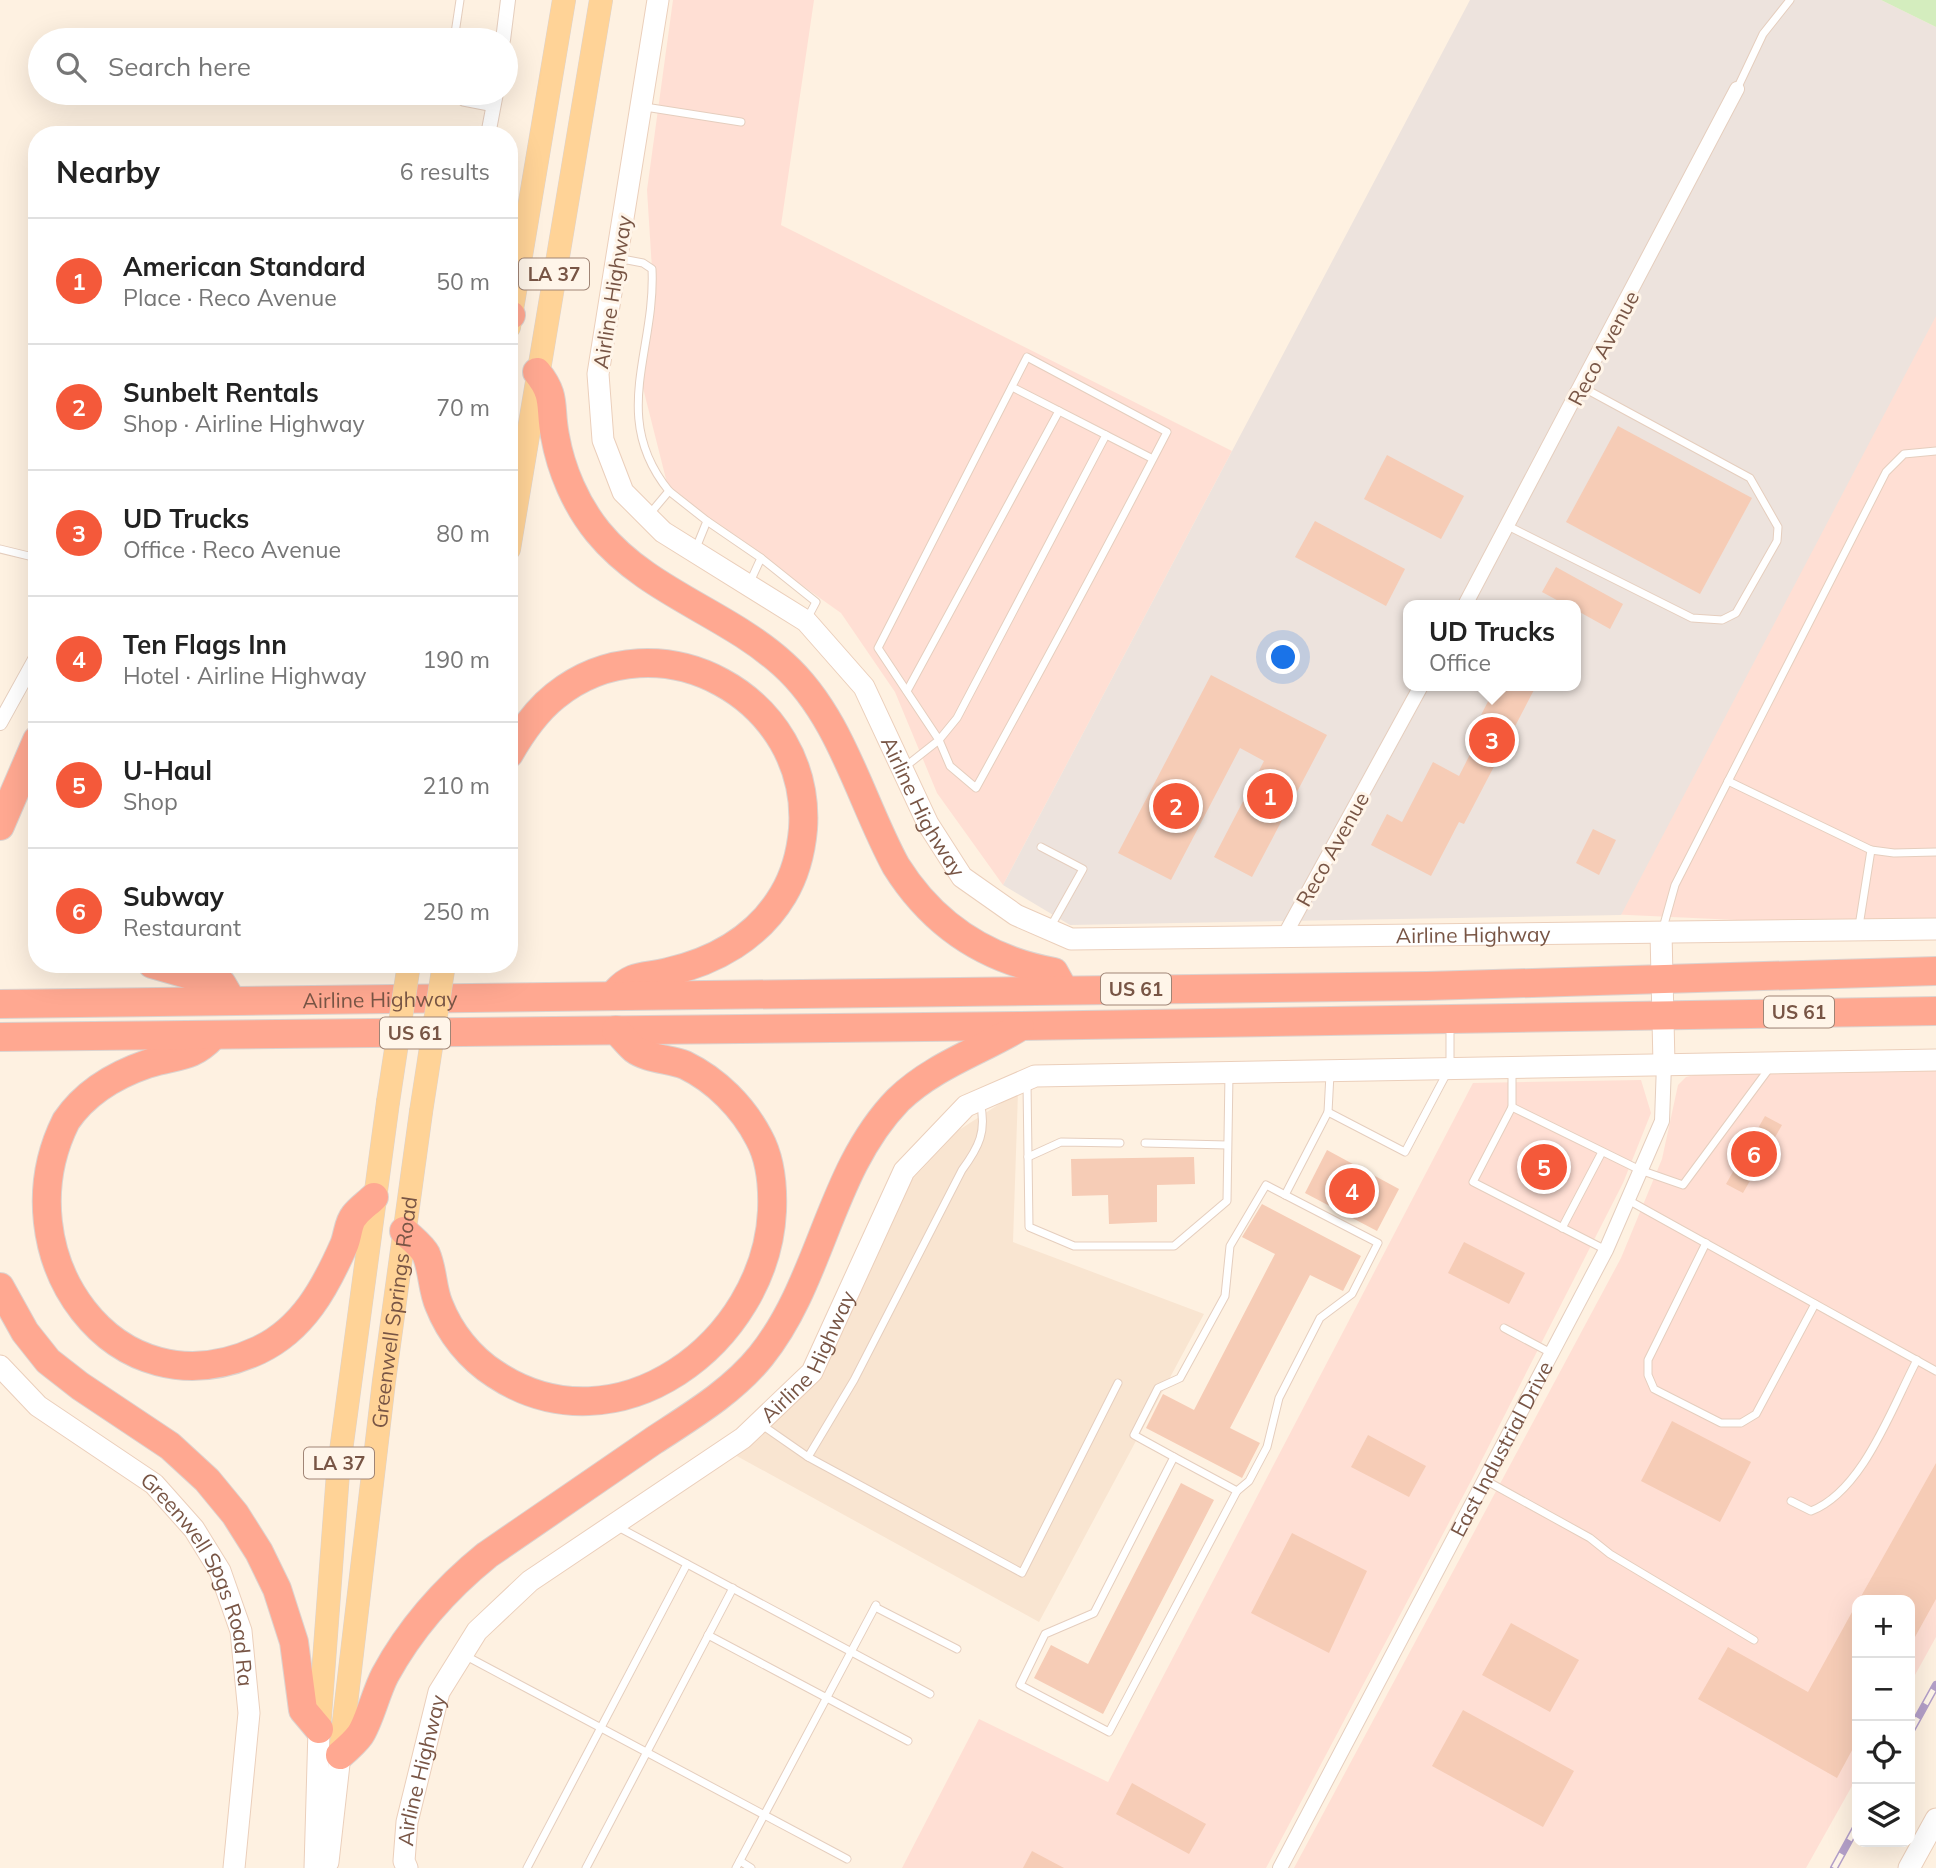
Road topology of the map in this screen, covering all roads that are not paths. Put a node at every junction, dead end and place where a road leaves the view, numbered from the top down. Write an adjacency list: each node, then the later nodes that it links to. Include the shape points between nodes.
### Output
1 (460, 0): 7 (lane)
2 (509, 0): 8 (street)
3 (564, 0): 17 (main road, LA 37)
4 (601, 0): 18 (main road, LA 37)
5 (658, 0): 12 (street, Airline Highway)
6 (1790, 0): 9 (lane, via 1763,34)
7 (456, 28)
8 (505, 28)
9 (1737, 89): 20 (street, Reco Avenue)
10 (478, 105): 13 (lane)
11 (494, 105): 13 (street)
12 (641, 106): 14 (lane); 16 (street, Airline Highway)
13 (494, 108): 15 (street)
14 (741, 122)
15 (490, 126)
16 (617, 258): 26 (lane, via 652,269 638,404 641,444); 27 (street, Airline Highway, via 598,374 603,440 623,492)
17 (518, 272)
18 (537, 372): 25 (main road, LA 37); 59 (highway, via 551,390 555,437 569,482 598,532 653,580 768,651 794,674 827,720 896,866 932,912 982,949 1054,972)
19 (1012, 387): 21 (lane); 24 (lane, via 1027,357 1167,432); 38 (lane, via 878,648)
20 (1582, 387): 29 (street, Reco Avenue); 29 (lane, via 1750,478 1778,527 1776,541 1736,613 1723,620 1692,618)
21 (1059, 411): 22 (lane); 38 (lane)
22 (1106, 435): 24 (lane); 41 (lane, via 957,718)
23 (1936, 451): 45 (lane, via 1903,454 1886,472)
24 (1153, 459): 41 (lane, via 976,788 950,766)
25 (518, 491)
26 (669, 491): 27 (lane); 28 (lane)
27 (647, 517): 31 (street, Airline Highway)
28 (707, 521): 31 (lane); 33 (lane)
29 (1508, 526): 35 (street, Reco Avenue)
30 (0, 549): 32 (lane)
31 (694, 552): 34 (street, Airline Highway)
32 (28, 556)
33 (761, 558): 34 (lane); 36 (lane, via 816,602)
34 (749, 586): 36 (street, Airline Highway)
35 (1468, 600)
36 (806, 621): 44 (street, Airline Highway, via 864,687)
37 (28, 672): 40 (street)
38 (906, 691): 41 (lane)
39 (1418, 691): 54 (street, Reco Avenue)
40 (0, 723)
41 (939, 740): 44 (lane)
42 (518, 741): 60 (highway, via 538,712 569,686 604,670 649,663 707,674 743,695 773,725 794,765 801,790 802,840 792,877 771,913 737,945 668,972 628,978)
43 (28, 761): 46 (highway)
44 (902, 769): 50 (street, Airline Highway, via 928,824 962,877 1016,915)
45 (1728, 781): 48 (lane); 53 (lane, via 1675,885)
46 (0, 826)
47 (1041, 847): 50 (lane, via 1083,869)
48 (1871, 850): 49 (lane); 52 (lane)
49 (1936, 852)
50 (1049, 929): 54 (street, Airline Highway, via 1071,939 1116,941)
51 (1936, 929): 52 (street, Airline Highway)
52 (1859, 930): 53 (street, Airline Highway)
53 (1661, 933): 54 (street, Airline Highway); 61 (street, East Industrial Drive)
54 (1283, 938)
55 (1936, 971): 61 (highway, Airline Highway / US 61)
56 (184, 973): 62 (highway, via 222,984)
57 (409, 973): 88 (main road, Greenwell Springs Road / LA 37, bridge)
58 (443, 973): 91 (main road, Greenwell Springs Road / LA 37, bridge)
59 (1063, 990): 60 (highway, Airline Highway / US 61); 61 (highway, Airline Highway / US 61)
60 (612, 996): 62 (highway, Airline Highway / US 61)
61 (1661, 997): 64 (highway, Airline Highway / US 61); 65 (highway, Airline Highway / US 61); 72 (street, East Industrial Drive)
62 (232, 1001): 63 (highway, Airline Highway / US 61)
63 (0, 1004)
64 (1936, 1011)
65 (1450, 1017): 66 (highway, Airline Highway / US 61); 74 (lane)
66 (1021, 1026): 67 (highway, Airline Highway / US 61); 122 (highway, via 933,1072 898,1100 860,1151 792,1306 759,1358 706,1405 458,1579 408,1638 384,1677 361,1734)
67 (616, 1030): 68 (highway, Airline Highway / US 61); 91 (highway, via 636,1051 685,1065 716,1085 747,1118 766,1157 772,1207 760,1272 738,1314 711,1347 688,1365 637,1391 571,1401 535,1394 496,1375 462,1344 438,1304 425,1252)
68 (213, 1036): 69 (highway, Airline Highway / US 61); 88 (highway, via 197,1053 148,1064 110,1081 79,1105 57,1137 41,1178 37,1222 48,1271 73,1311 117,1347 148,1359 199,1366 243,1357 279,1339 309,1310 329,1279 353,1217)
69 (0, 1037)
70 (1936, 1060): 71 (street, Airline Highway)
71 (1773, 1063): 72 (street, Airline Highway); 86 (lane, via 1683,1185)
72 (1664, 1064): 73 (street, Airline Highway); 86 (street, East Industrial Drive, via 1662,1121)
73 (1513, 1066): 74 (street, Airline Highway); 79 (lane)
74 (1450, 1067): 75 (street, Airline Highway); 80 (lane, via 1405,1152)
75 (1331, 1069): 76 (street, Airline Highway); 80 (lane)
76 (1229, 1073): 77 (street, Airline Highway, via 1035,1076); 83 (lane)
77 (1027, 1080): 78 (street, Airline Highway); 85 (lane)
78 (980, 1100): 102 (street, Airline Highway, via 966,1105 904,1171 812,1373); 103 (lane, via 985,1121 980,1145)
79 (1512, 1107): 84 (lane); 90 (lane, via 1473,1182)
80 (1328, 1112): 87 (lane)
81 (1120, 1143): 85 (lane, via 1061,1142)
82 (1144, 1143): 83 (lane)
83 (1227, 1145): 85 (lane, via 1227,1201 1174,1246 1074,1246 1029,1227)
84 (1602, 1152): 86 (lane); 90 (lane)
85 (1028, 1157)
86 (1640, 1170): 89 (street, East Industrial Drive)
87 (1284, 1195): 104 (lane, via 1266,1185 1255,1200 1230,1246 1225,1296 1180,1378 1158,1388 1134,1435); 106 (lane, via 1378,1243 1352,1294 1320,1318 1279,1398 1267,1447 1249,1482)
88 (374, 1198): 118 (main road, Greenwell Springs Road / LA 37, via 338,1473)
89 (1628, 1199): 92 (lane); 93 (street, East Industrial Drive)
90 (1562, 1228): 93 (lane)
91 (404, 1231): 122 (main road, Greenwell Springs Road / LA 37)
92 (1706, 1243): 95 (lane); 95 (lane, via 1648,1360 1654,1389 1721,1423 1741,1423 1756,1414)
93 (1606, 1250): 97 (street, East Industrial Drive)
94 (0, 1287): 118 (highway, via 25,1332 48,1361 170,1446 235,1514 277,1589 294,1642 303,1710)
95 (1815, 1304): 98 (lane)
96 (1504, 1328): 97 (lane)
97 (1551, 1353): 105 (street, East Industrial Drive)
98 (1917, 1360): 100 (lane); 107 (lane, via 1856,1476 1829,1504 1811,1511)
99 (0, 1366): 127 (street, Greenwell Spgs Road Ra, via 38,1406 154,1484 194,1529 220,1571 241,1631 249,1713)
100 (1936, 1371)
101 (1118, 1383): 103 (lane, via 1022,1573)
102 (758, 1423): 103 (lane); 108 (street, Airline Highway, via 743,1438)
103 (808, 1457)
104 (1174, 1457): 106 (lane); 106 (lane, via 1094,1613 1045,1634 1020,1685 1109,1732)
105 (1485, 1480): 112 (lane, via 1590,1538); 134 (street, East Industrial Drive)
106 (1237, 1491)
107 (1791, 1502)
108 (614, 1525): 109 (lane); 115 (street, Airline Highway, via 530,1581 477,1631)
109 (687, 1564): 110 (lane); 119 (lane)
110 (733, 1588): 111 (lane); 114 (lane)
111 (708, 1636): 117 (lane); 121 (lane)
112 (1754, 1640)
113 (957, 1649): 114 (lane, via 876,1606)
114 (852, 1650): 116 (lane); 117 (lane)
115 (463, 1654): 119 (lane); 130 (street, Airline Highway, via 439,1692 407,1822)
116 (930, 1694)
117 (826, 1699): 120 (lane); 123 (lane)
118 (318, 1729): 128 (street, Greenwell Springs Road / LA 37)
119 (600, 1730): 121 (lane); 131 (lane)
120 (908, 1741)
121 (646, 1754): 123 (lane); 132 (lane)
122 (341, 1755): 129 (street, Greenwell Springs Road / LA 37)
123 (765, 1815): 125 (lane); 126 (lane)
124 (1936, 1819): 135 (street)
125 (847, 1859)
126 (738, 1865): 133 (lane)
127 (234, 1868)
128 (316, 1868)
129 (327, 1868)
130 (407, 1868)
131 (527, 1868)
132 (586, 1868)
133 (751, 1868)
134 (1280, 1868)
135 (1909, 1868)

